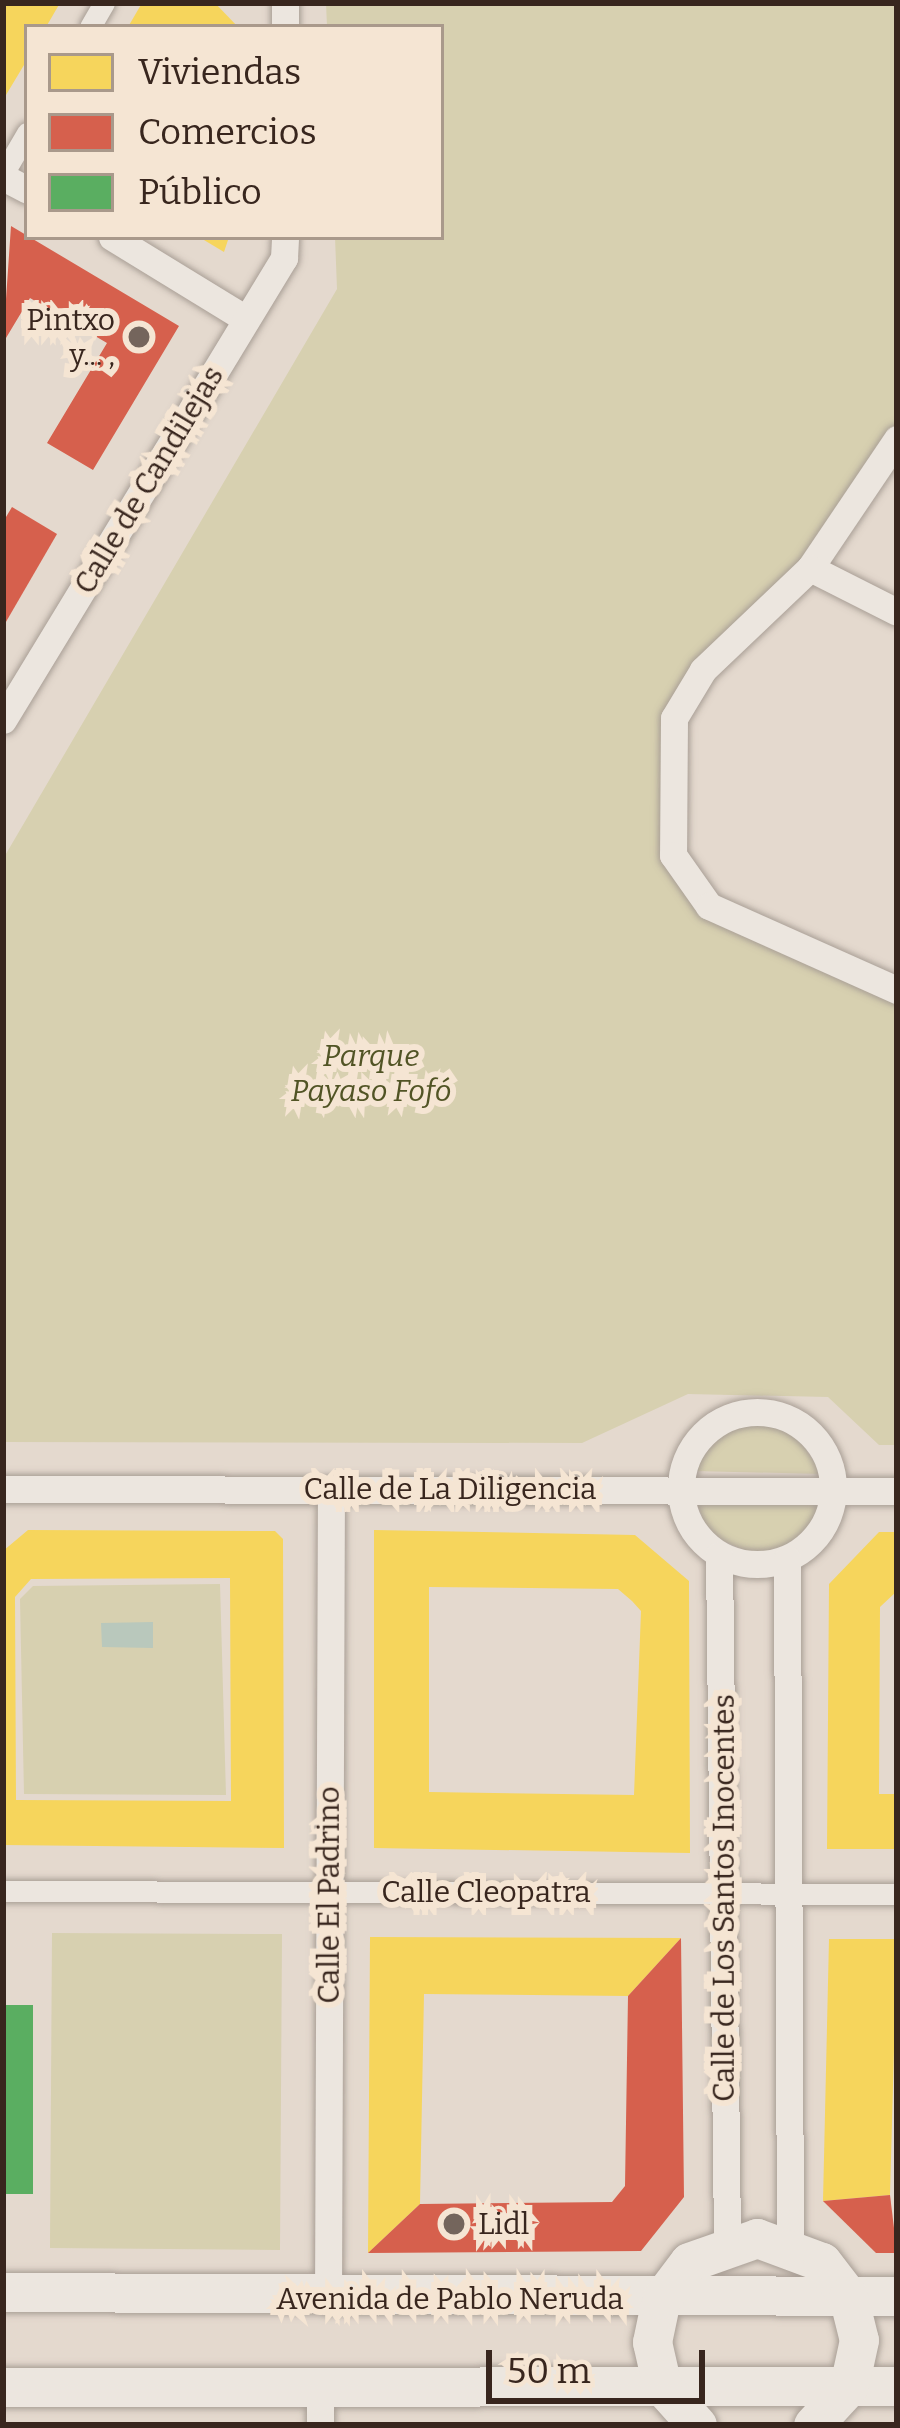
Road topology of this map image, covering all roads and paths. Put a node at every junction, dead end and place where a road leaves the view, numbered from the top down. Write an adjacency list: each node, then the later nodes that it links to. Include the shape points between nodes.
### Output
1 (24, 138): 2 (street)
2 (3, 175)
3 (117, 240): 5 (street)
4 (283, 240): 5 (street, Calle de Candilejas)
5 (247, 320): 9 (street, Calle de Candilejas)
6 (897, 439): 7 (street)
7 (810, 568): 8 (street); 10 (street, via 703,670 674,718 673,855 709,906)
8 (897, 613)
9 (3, 720)
10 (897, 991)
11 (680, 1488): 13 (street, Calle de La Diligencia); 14 (street, Calle de La Diligencia); 14 (street, via 695,1443 758,1412 804,1427); 16 (street, via 691,1527)
12 (3, 1489): 13 (street, Calle de La Diligencia)
13 (331, 1490): 19 (street, Calle El Padrino)
14 (834, 1491): 15 (street, Calle de La Diligencia); 17 (street, via 820,1532)
15 (897, 1491)
16 (719, 1555): 17 (street); 20 (street, Calle de Los Santos Inocentes)
17 (788, 1559): 21 (street)
18 (3, 1891): 19 (street, Calle Cleopatra)
19 (329, 1892): 20 (street, Calle Cleopatra); 29 (street, Calle El Padrino)
20 (722, 1893): 21 (street, Calle Cleopatra); 23 (street, Calle de Los Santos Inocentes)
21 (788, 1893): 22 (street, Calle Cleopatra); 24 (street)
22 (897, 1894)
23 (727, 2242): 24 (main road); 28 (main road, via 689,2262)
24 (790, 2244): 26 (main road)
25 (3, 2292): 29 (main road, Avenida de Pablo Neruda)
26 (848, 2296): 27 (main road, Avenida de Pablo Neruda); 28 (main road, Avenida de Pablo Neruda); 32 (main road, via 859,2340)
27 (897, 2296)
28 (661, 2299): 29 (main road, Avenida de Pablo Neruda); 31 (main road, via 652,2342)
29 (328, 2300)
30 (320, 2385): 31 (main road); 34 (main road); 35 (street)
31 (662, 2386): 32 (main road); 36 (main road)
32 (849, 2386): 33 (main road); 37 (main road)
33 (897, 2386)
34 (3, 2387)
35 (320, 2425)
36 (698, 2425)
37 (813, 2425)

